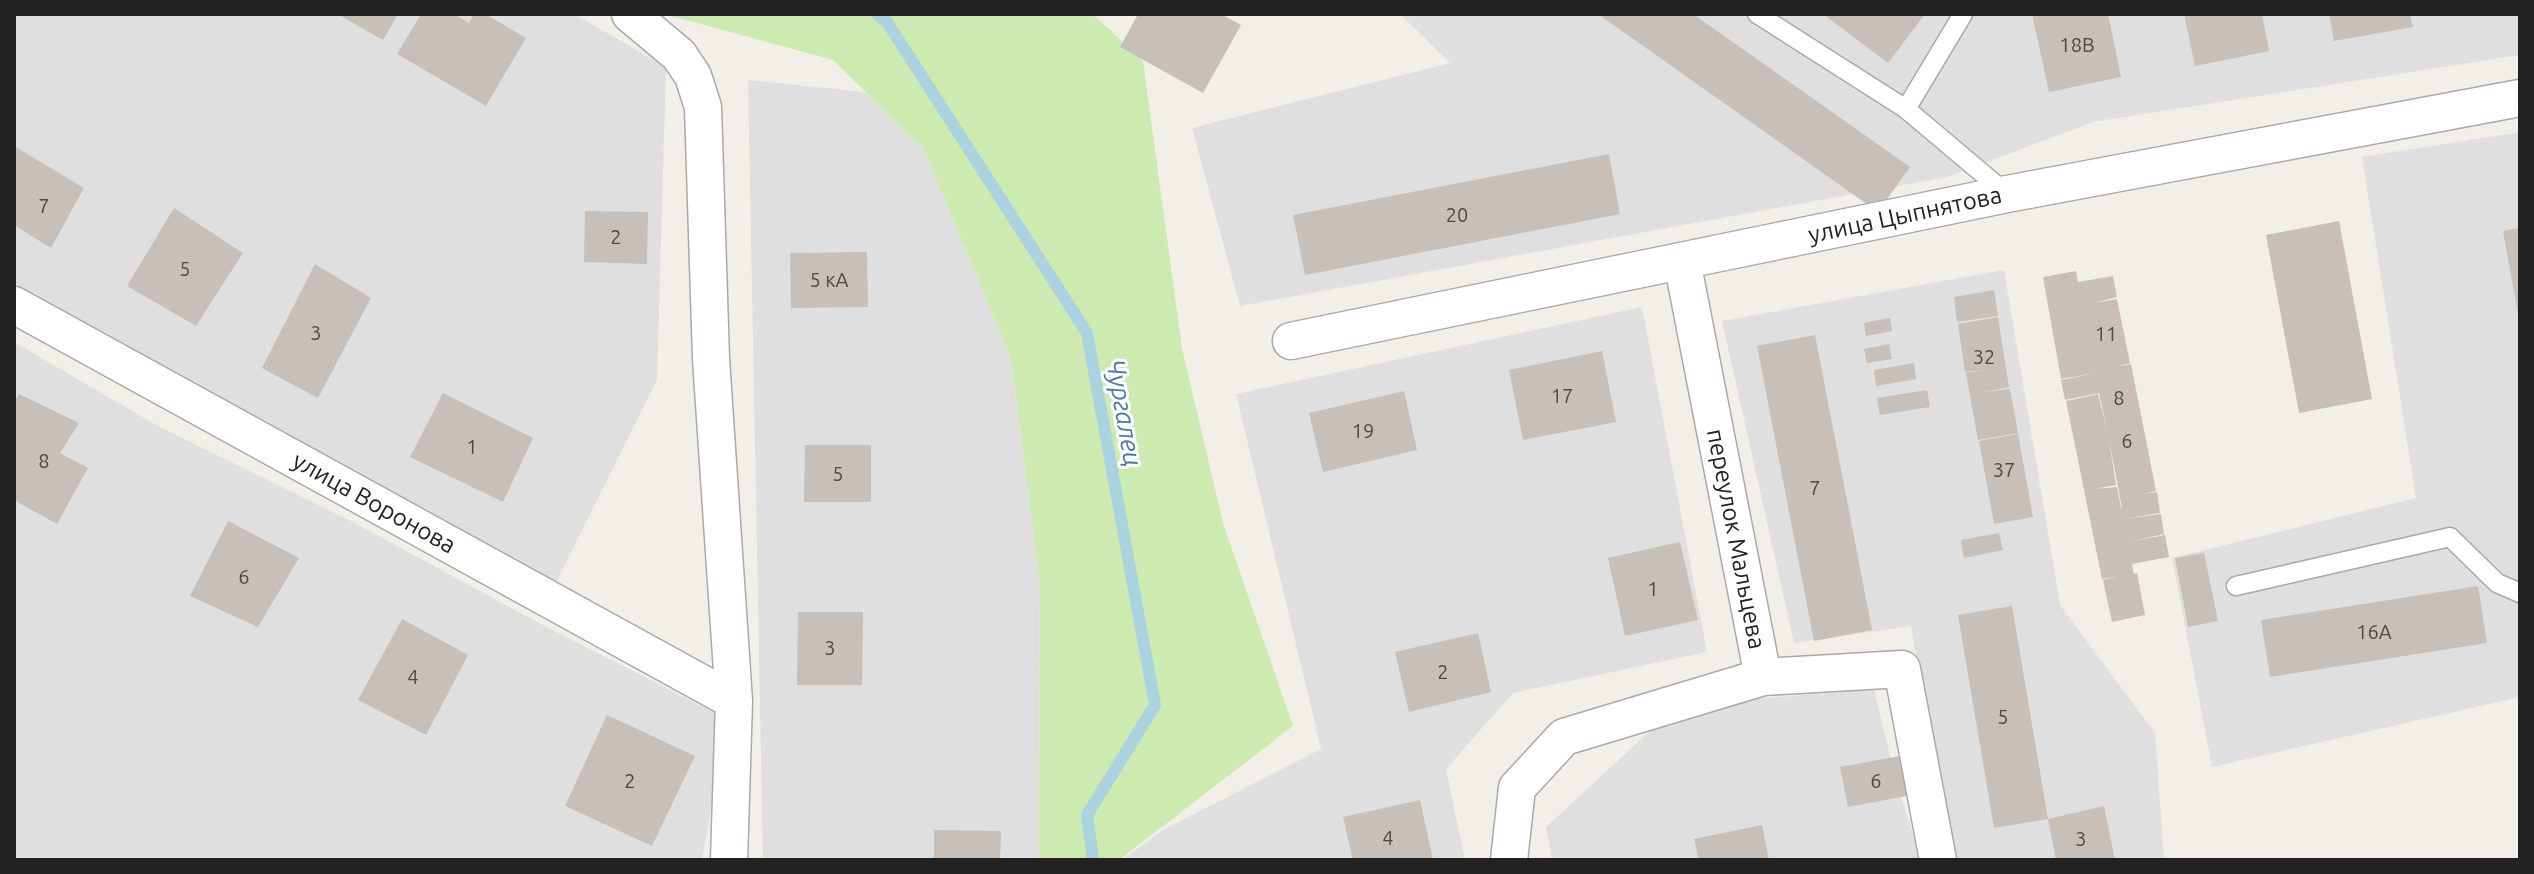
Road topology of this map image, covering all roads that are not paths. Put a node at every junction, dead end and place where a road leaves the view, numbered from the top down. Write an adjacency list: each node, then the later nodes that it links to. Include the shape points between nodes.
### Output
1 (630, 14): 13 (street, via 679,55 703,107 711,359)
2 (1757, 14): 5 (lane)
3 (1963, 14): 5 (lane)
4 (2520, 98): 6 (street, улица Цыпнятова)
5 (1906, 109): 6 (lane)
6 (2007, 194): 7 (street, улица Цыпнятова)
7 (1682, 261): 9 (street, улица Цыпнятова); 12 (street, переулок Мальцева)
8 (14, 305): 13 (street, улица Воронова)
9 (1291, 341)
10 (2236, 586): 11 (lane, via 2450,537 2497,583)
11 (2520, 593)
12 (1763, 677): 15 (street, via 1564,737 1517,788); 16 (street, переулок Мальцева, via 1902,669)
13 (734, 701): 14 (street)
14 (729, 860)
15 (1509, 860)
16 (1938, 860)

